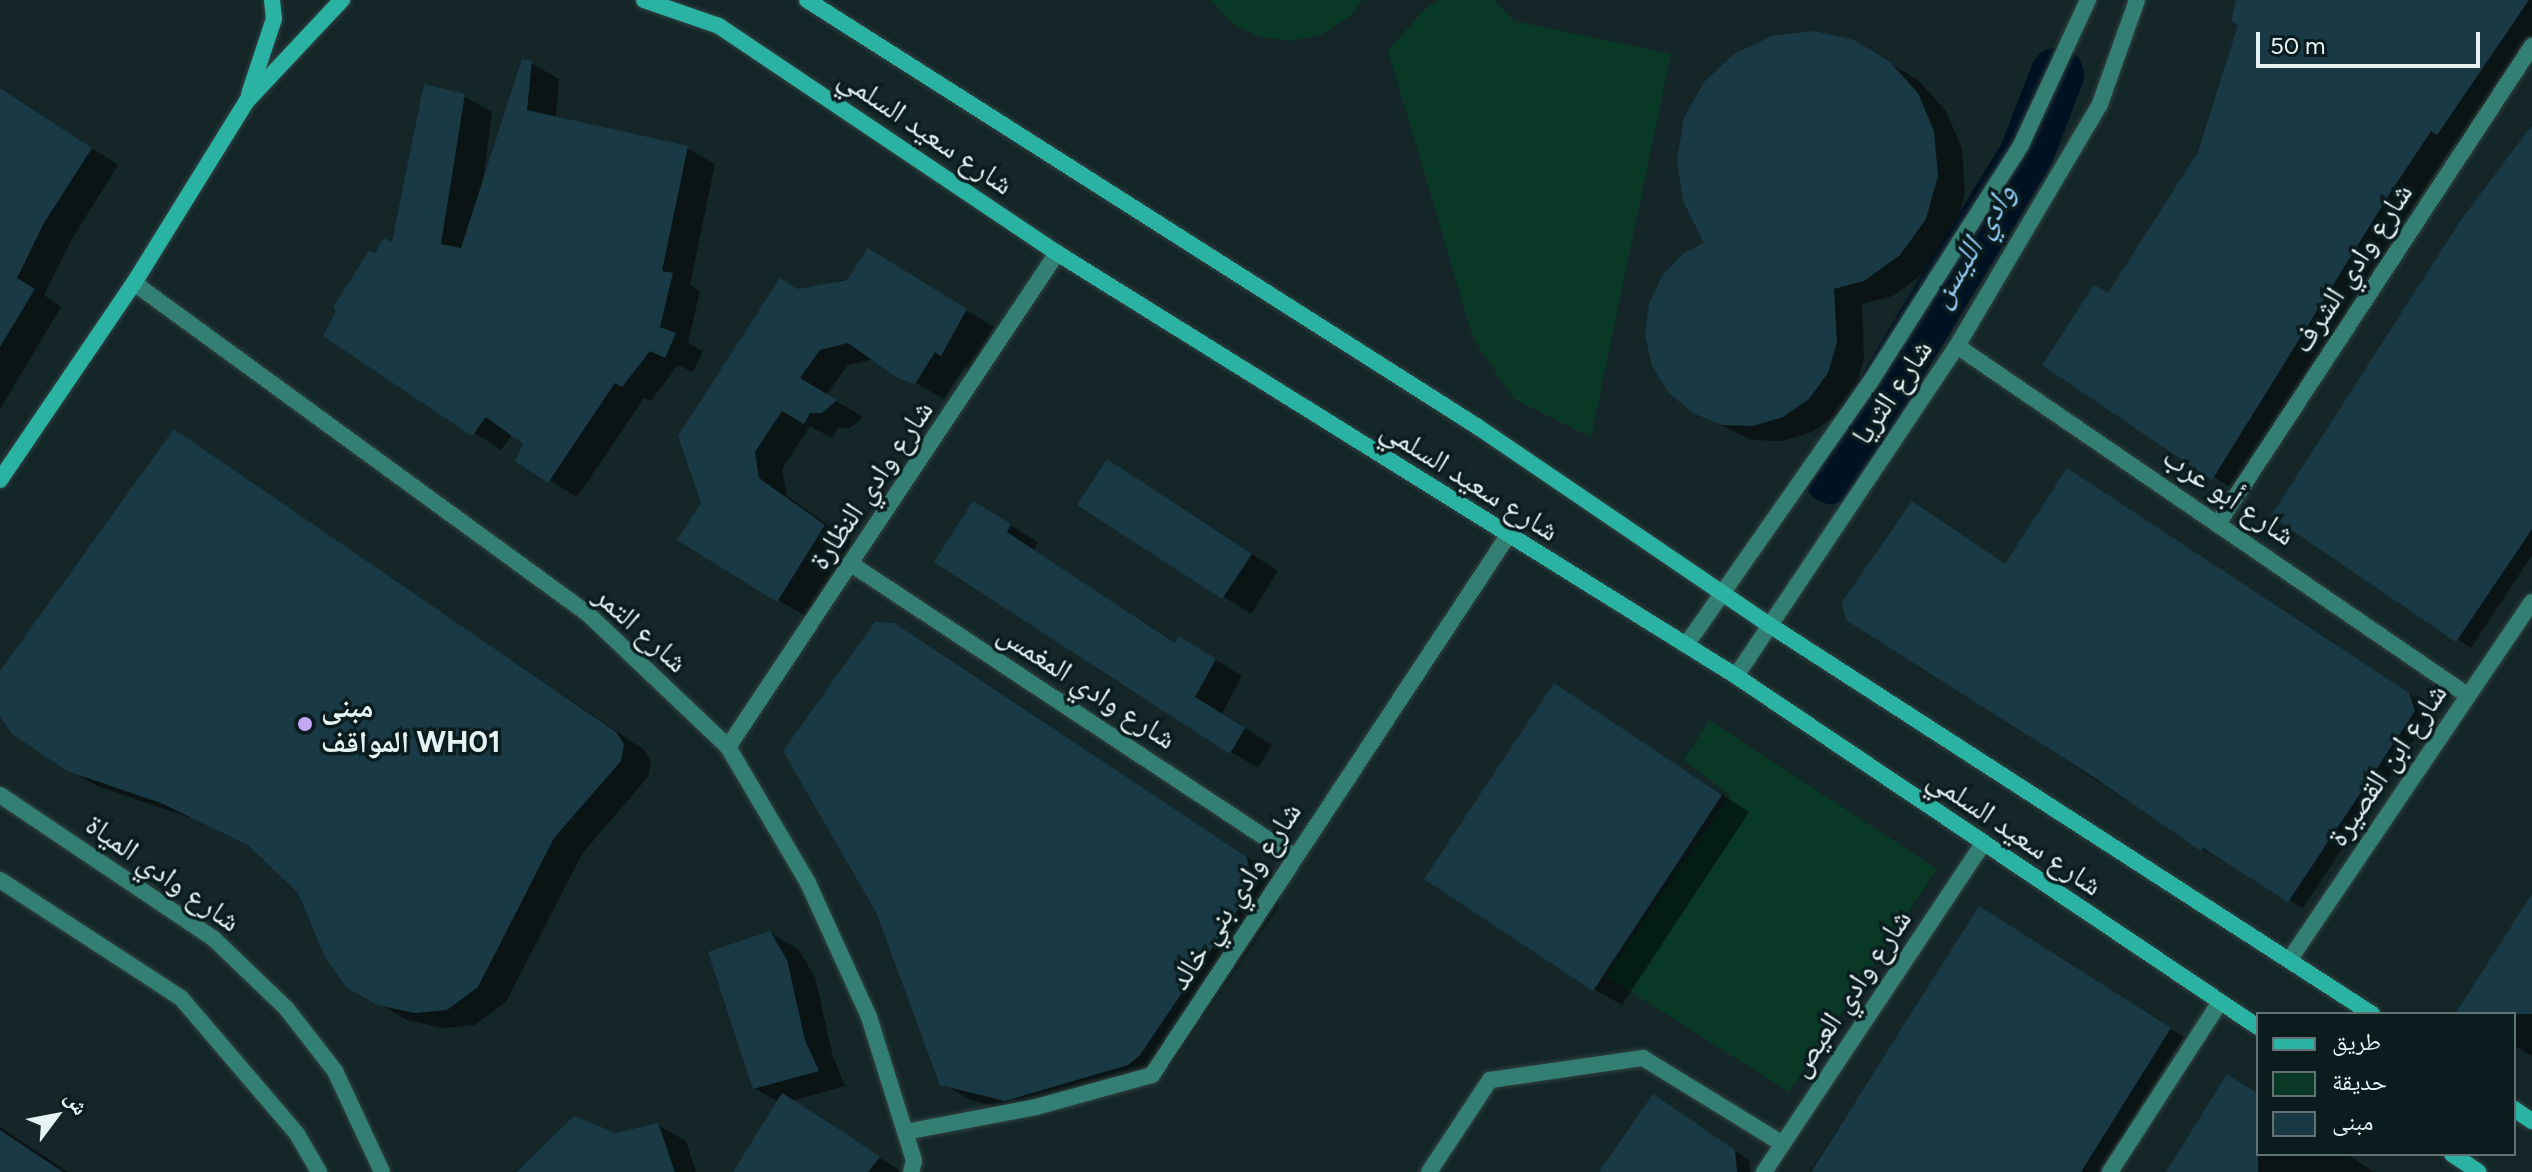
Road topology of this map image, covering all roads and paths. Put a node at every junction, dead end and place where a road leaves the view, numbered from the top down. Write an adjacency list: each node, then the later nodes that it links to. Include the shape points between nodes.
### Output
1 (272, 0): 8 (street, via 274,19)
2 (342, 0): 8 (street)
3 (644, 0): 9 (street, شارع سعيد السلمي, via 719,26)
4 (807, 0): 16 (street, شارع سعيد السلمي, via 1478,427)
5 (2088, 0): 16 (street, شارع الثريا, via 2021,145 1869,384)
6 (2137, 0): 11 (street, شارع الثريا, via 2100,104)
7 (2532, 46): 13 (street, شارع وادي الشرف)
8 (247, 101): 10 (street)
9 (1057, 253): 14 (street, شارع سعيد السلمي); 15 (street, شارع وادي النظارة)
10 (134, 283): 12 (street); 22 (street, شارع التمر, via 588,614)
11 (1957, 346): 13 (street, شارع أبو عرب); 18 (street, شارع الثريا)
12 (0, 480)
13 (2219, 522): 21 (street, شارع أبو عرب)
14 (1507, 537): 19 (street, شارع سعيد السلمي); 25 (street, شارع وادي بني خالد)
15 (851, 564): 22 (street, شارع وادي النظارة); 25 (street, شارع وادي المغمس)
16 (1723, 594): 18 (street, شارع سعيد السلمي); 19 (street, شارع الثريا)
17 (2532, 602): 21 (street, شارع ابن القصيرة)
18 (1768, 624): 20 (street, شارع الثريا); 27 (street, شارع سعيد السلمي)
19 (1686, 645): 20 (street, شارع سعيد السلمي)
20 (1736, 676): 24 (street, شارع سعيد السلمي)
21 (2467, 695): 27 (street, شارع ابن القصيرة)
22 (728, 747): 31 (street, شارع التمر, via 808,883 869,1017)
23 (0, 795): 35 (street, شارع وادي المياة, via 213,938 286,1008 335,1071)
24 (1982, 845): 28 (street, شارع سعيد السلمي); 32 (street, شارع وادي العيص)
25 (1293, 856): 31 (street, شارع وادي بني خالد, via 1152,1075 1036,1107)
26 (0, 880): 34 (street, via 181,998 297,1134)
27 (2290, 959): 29 (street, شارع سعيد السلمي)
28 (2220, 1002): 30 (street, شارع سعيد السلمي); 39 (street)
29 (2369, 1012)
30 (2256, 1026)
31 (905, 1132): 36 (street, شارع التمر, via 914,1161)
32 (1783, 1144): 37 (street, via 1643,1058 1490,1080); 38 (street, شارع وادي العيص)
33 (2455, 1156): 40 (street)
34 (319, 1172)
35 (382, 1172)
36 (911, 1172)
37 (1429, 1172)
38 (1764, 1172)
39 (2110, 1172)
40 (2479, 1172)

